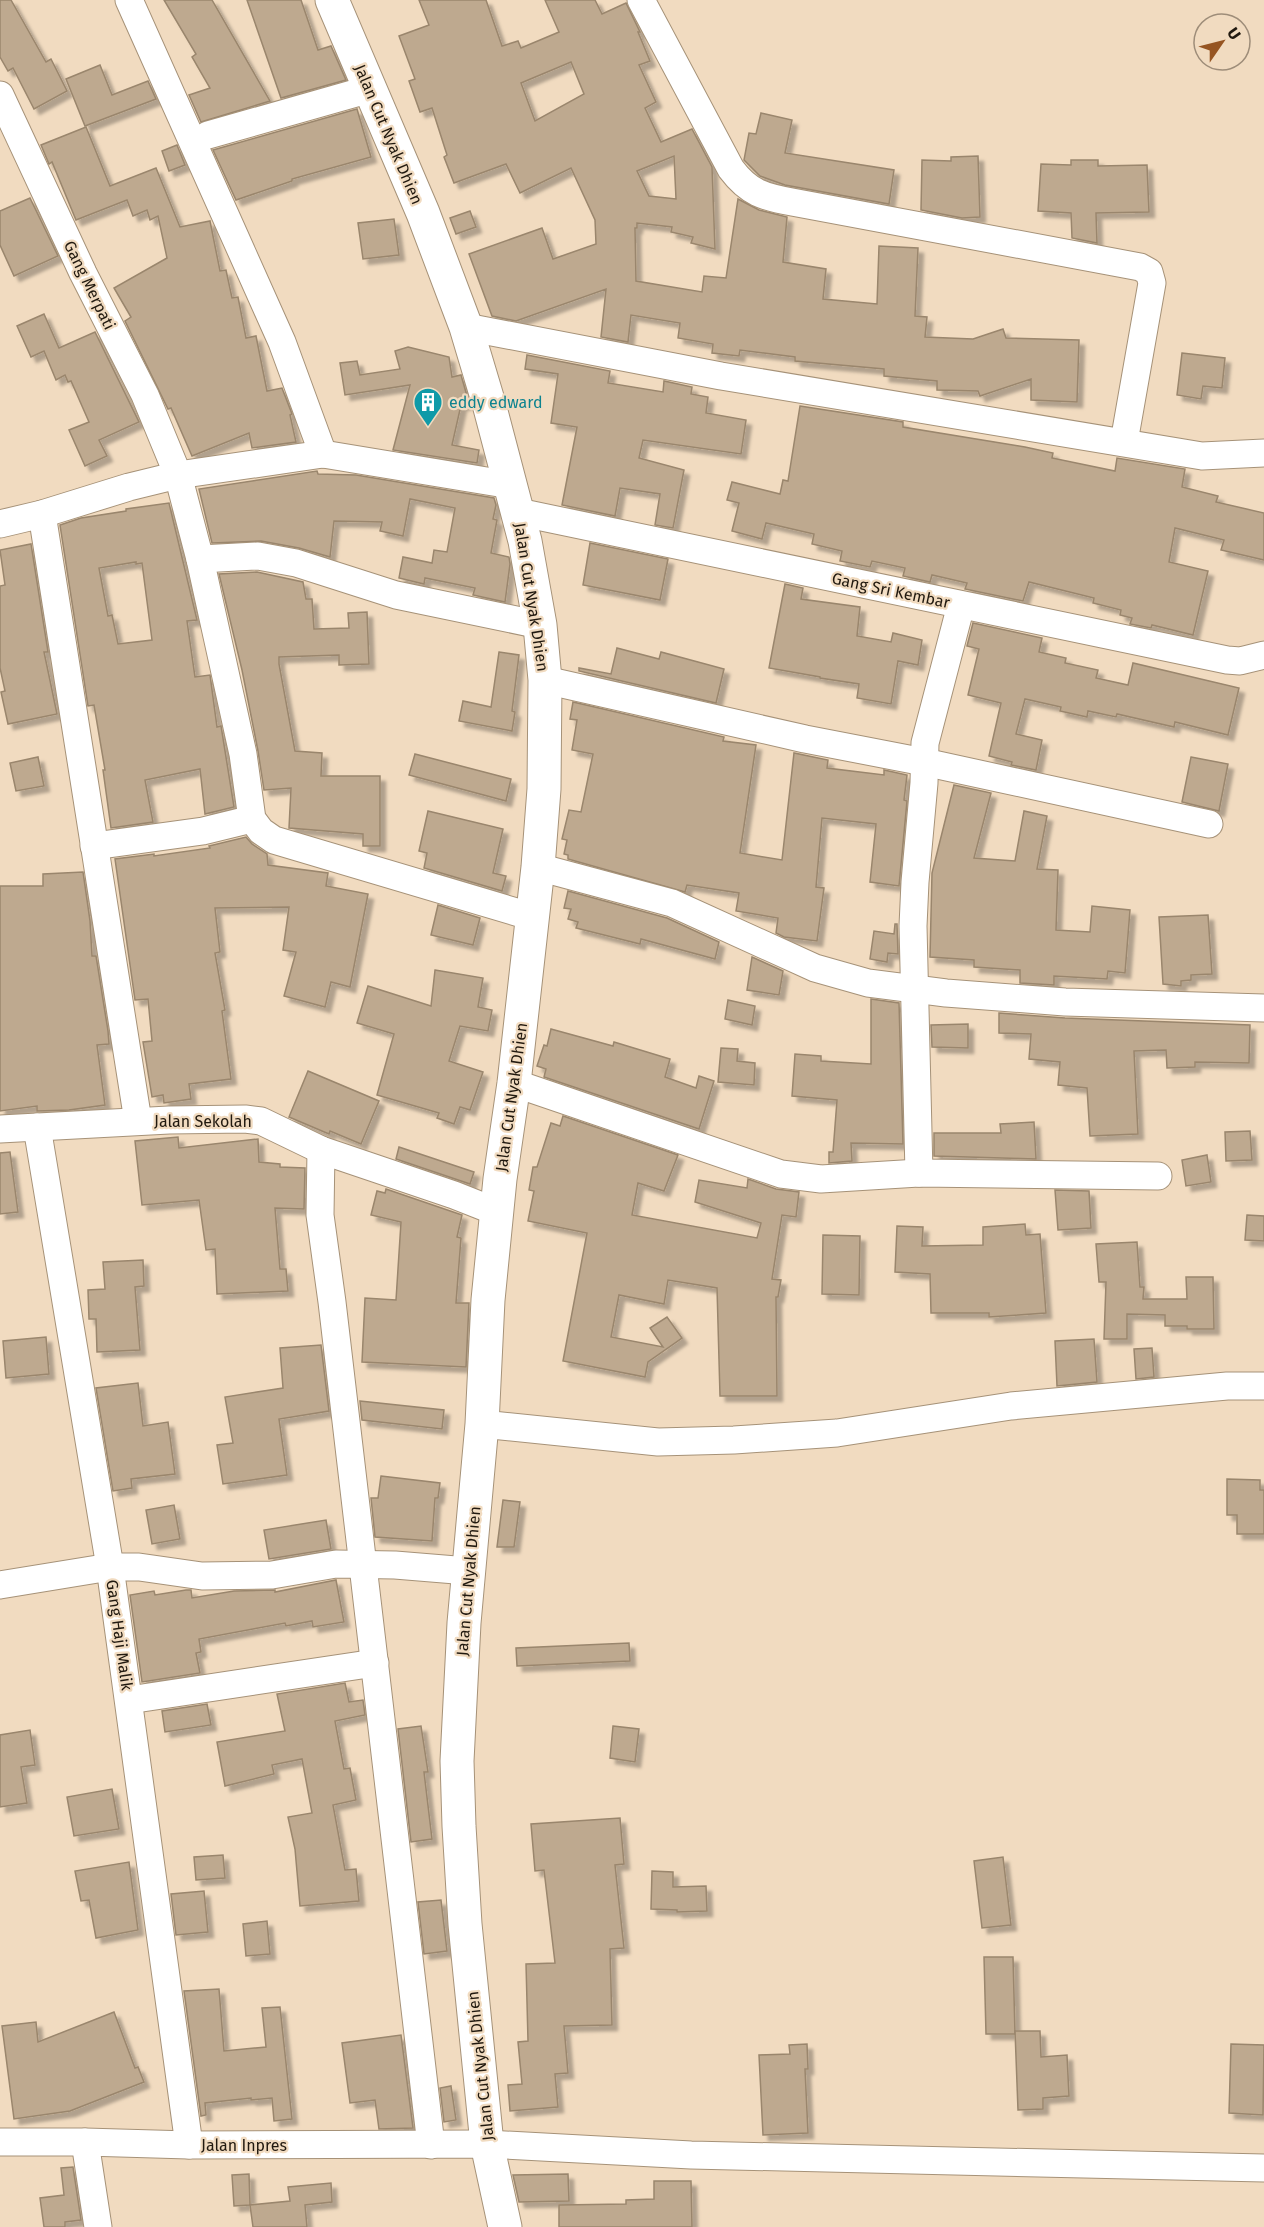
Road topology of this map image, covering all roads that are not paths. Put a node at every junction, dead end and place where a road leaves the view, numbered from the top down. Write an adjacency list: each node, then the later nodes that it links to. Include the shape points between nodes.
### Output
1 (129, 0): 10 (street, via 282,342)
2 (332, 0): 4 (main road, Jalan Cut Nyak Dhien)
3 (641, 0): 8 (street, via 731,169 751,190 766,197 1140,267 1149,272 1152,283)
4 (370, 89): 6 (street); 7 (main road, Jalan Cut Nyak Dhien)
5 (0, 95): 11 (street, Gang Merpati, via 145,395)
6 (208, 135)
7 (466, 327): 8 (street, via 733,378); 12 (main road, Jalan Cut Nyak Dhien)
8 (1124, 442): 9 (street, via 1202,456)
9 (1264, 453)
10 (323, 454): 11 (street, Gang Sri Kembar); 12 (street, Gang Sri Kembar)
11 (178, 475): 13 (street, Gang Sri Kembar); 15 (street, Gang Merpati)
12 (514, 498): 16 (street, Gang Sri Kembar); 17 (main road, Jalan Cut Nyak Dhien)
13 (42, 514): 14 (street, Gang Sri Kembar); 23 (street)
14 (0, 524)
15 (200, 559): 17 (street, via 258,556 296,563 396,595); 21 (street, Gang Merpati, via 243,754)
16 (961, 605): 18 (street, Gang Sri Kembar, via 1227,660); 20 (street, via 925,738)
17 (540, 625): 19 (main road, Jalan Cut Nyak Dhien)
18 (1264, 655)
19 (545, 680): 20 (street); 24 (main road, Jalan Cut Nyak Dhien, via 544,789)
20 (924, 762): 22 (street); 26 (street, via 913,926)
21 (252, 819): 23 (street, via 203,831); 25 (street, via 274,840)
22 (1209, 824)
23 (94, 846): 29 (street)
24 (538, 867): 25 (main road, Jalan Cut Nyak Dhien); 26 (street, via 672,903 815,968 868,983)
25 (533, 917): 28 (main road, Jalan Cut Nyak Dhien)
26 (915, 989): 27 (street, via 1065,1002); 33 (street)
27 (1264, 1008)
28 (514, 1083): 33 (street, via 782,1174 821,1179); 35 (main road, Jalan Cut Nyak Dhien)
29 (138, 1121): 30 (street, Jalan Sekolah); 32 (street, Jalan Sekolah, via 261,1121)
30 (37, 1127): 31 (street, Jalan Sekolah); 39 (street, Gang Haji Malik)
31 (0, 1129)
32 (321, 1150): 35 (street, Jalan Sekolah); 38 (street, via 320,1215)
33 (919, 1173): 34 (street)
34 (1158, 1176)
35 (497, 1212): 37 (main road, Jalan Cut Nyak Dhien)
36 (1264, 1386): 37 (street, via 1011,1406 837,1433 725,1441 638,1440)
37 (482, 1424): 40 (main road, Jalan Cut Nyak Dhien)
38 (363, 1563): 39 (street, via 272,1575 202,1576); 40 (street); 42 (street)
39 (110, 1567): 41 (street); 43 (street, Gang Haji Malik)
40 (468, 1571): 46 (main road, Jalan Cut Nyak Dhien, via 457,1761 459,1826)
41 (0, 1586)
42 (375, 1664): 43 (street); 48 (street)
43 (129, 1700): 47 (street, Gang Haji Malik)
44 (0, 2142): 45 (street, Jalan Inpres)
45 (85, 2142): 47 (street, Jalan Inpres); 50 (street)
46 (487, 2144): 48 (street, Jalan Inpres); 49 (street, Jalan Inpres, via 691,2155); 51 (main road, Jalan Cut Nyak Dhien)
47 (189, 2145): 48 (street, Jalan Inpres)
48 (431, 2145)
49 (1264, 2168)
50 (98, 2227)
51 (505, 2227)

